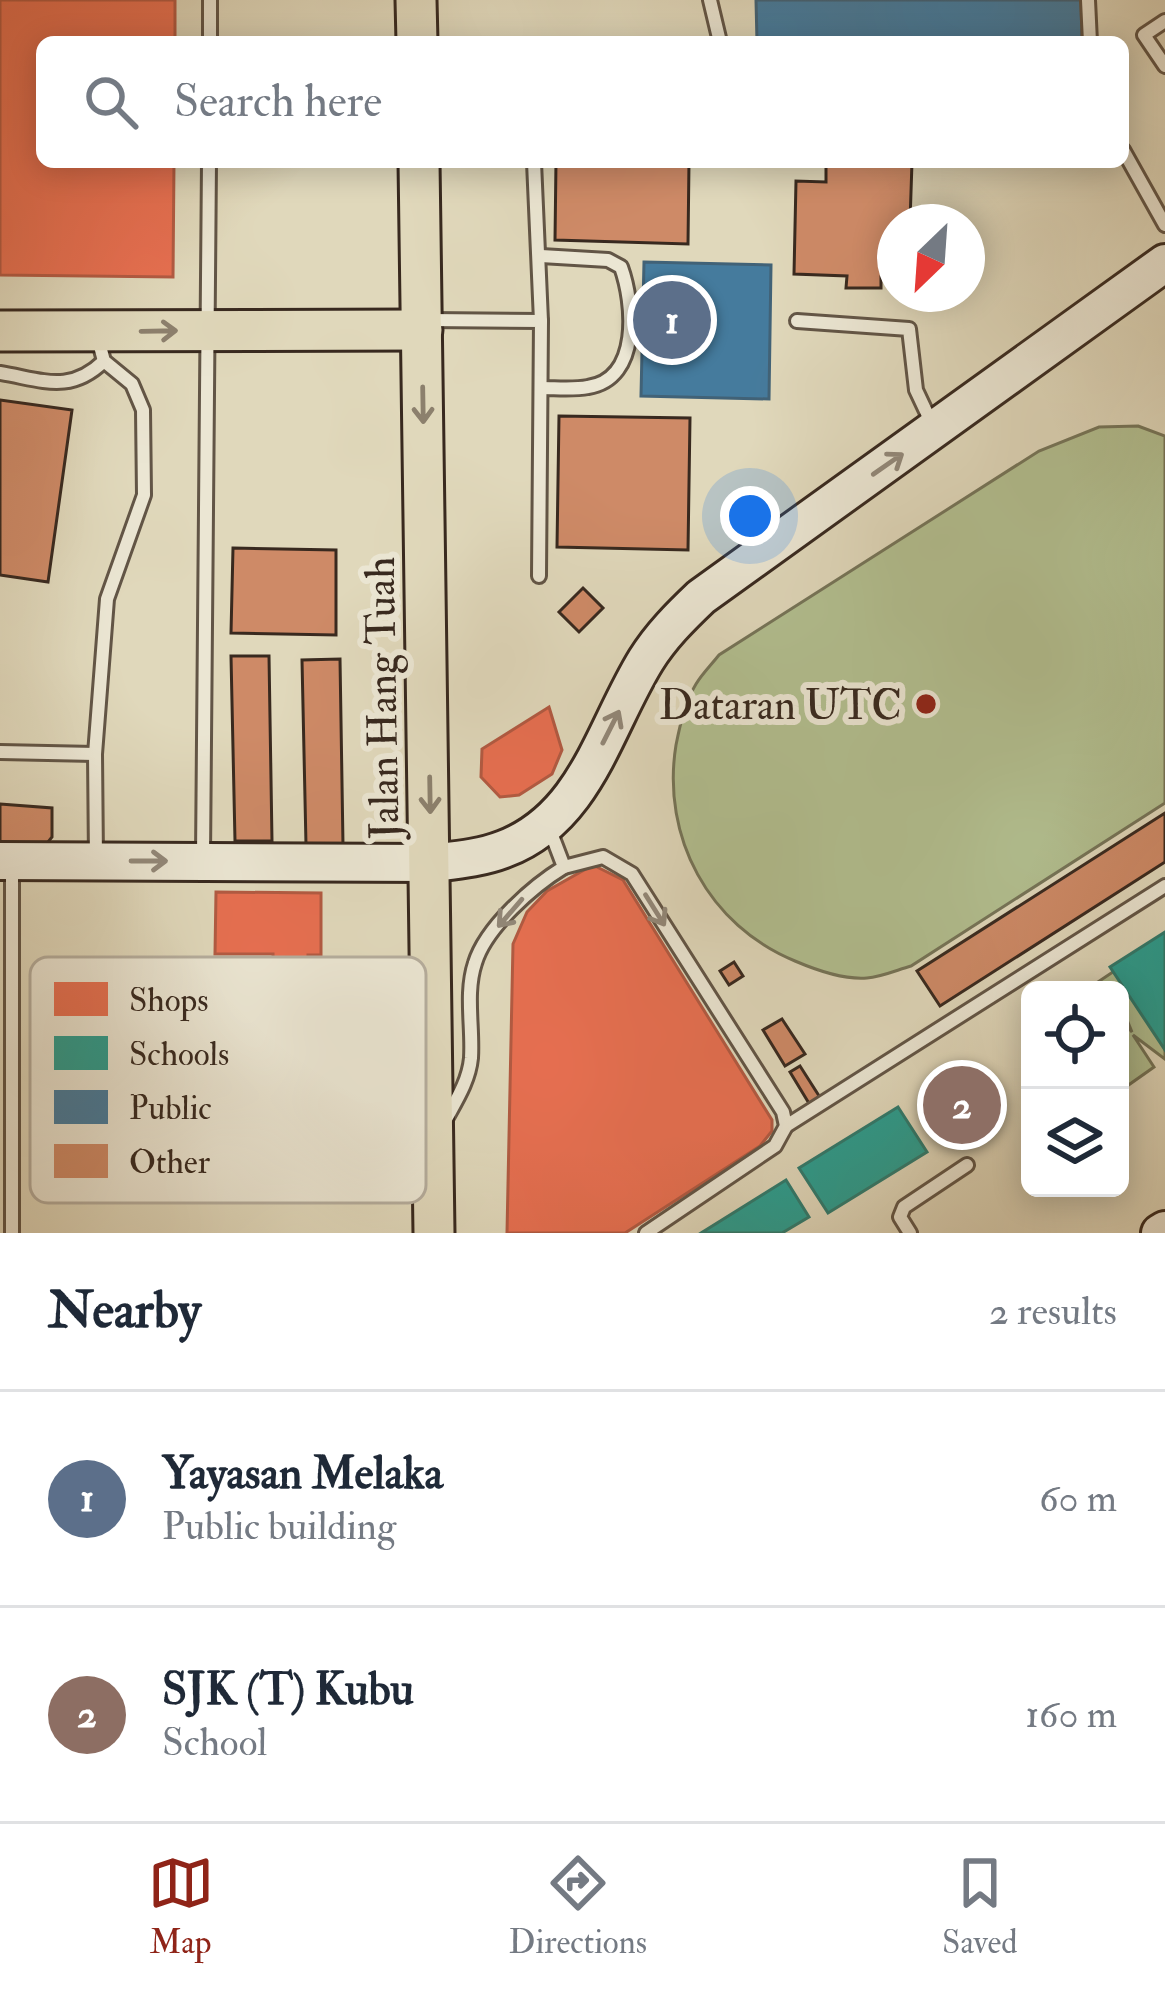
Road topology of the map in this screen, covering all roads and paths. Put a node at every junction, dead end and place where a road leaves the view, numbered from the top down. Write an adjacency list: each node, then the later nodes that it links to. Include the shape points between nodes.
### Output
1 (210, 0): 6 (lane)
2 (416, 0): 7 (main road)
3 (710, 0): 8 (lane)
4 (1088, 0): 9 (lane)
5 (1165, 21): 10 (lane, via 1144,35)
6 (210, 36)
7 (417, 36)
8 (719, 36)
9 (1090, 36)
10 (1165, 66)
11 (1129, 159): 15 (lane)
12 (209, 168): 22 (lane)
13 (419, 168): 21 (main road, Jalan Hang Tuah)
14 (534, 168): 17 (lane)
15 (1159, 202): 16 (lane)
16 (1165, 225)
17 (541, 256): 19 (lane); 26 (lane, via 621,267 631,320 628,349 614,373 592,388)
18 (1165, 263): 27 (street)
19 (541, 321): 21 (lane); 26 (lane)
20 (797, 321): 27 (lane, via 909,329 916,390)
21 (422, 325): 22 (main road); 35 (main road, Jalan Hang Tuah, one-way to 35)
22 (208, 330): 24 (main road, one-way to 22); 34 (lane)
23 (0, 331): 24 (main road)
24 (100, 346): 25 (lane, via 88,377 70,384); 30 (lane, via 143,410 144,494 107,599)
25 (0, 373)
26 (541, 388): 28 (lane)
27 (935, 431): 31 (street, one-way to 27, via 579,790 669,626)
28 (539, 576)
29 (0, 752): 30 (lane)
30 (95, 754): 33 (lane)
31 (547, 824): 35 (street, via 509,848); 36 (lane)
32 (6, 861): 33 (street); 41 (lane)
33 (96, 861): 34 (street, one-way to 34)
34 (203, 861): 35 (street)
35 (431, 863): 39 (main road, Jalan Hang Tuah)
36 (563, 867): 38 (lane, one-way to 38, via 603,857 632,874); 39 (lane, one-way to 39, via 533,886 475,961 471,1062)
37 (1165, 886): 38 (lane)
38 (786, 1126): 43 (lane, via 776,1146)
39 (434, 1142): 42 (main road, Jalan Hang Tuah)
40 (968, 1165): 44 (lane, via 904,1207 900,1217)
41 (12, 1233)
42 (434, 1233)
43 (646, 1233)
44 (910, 1233)

